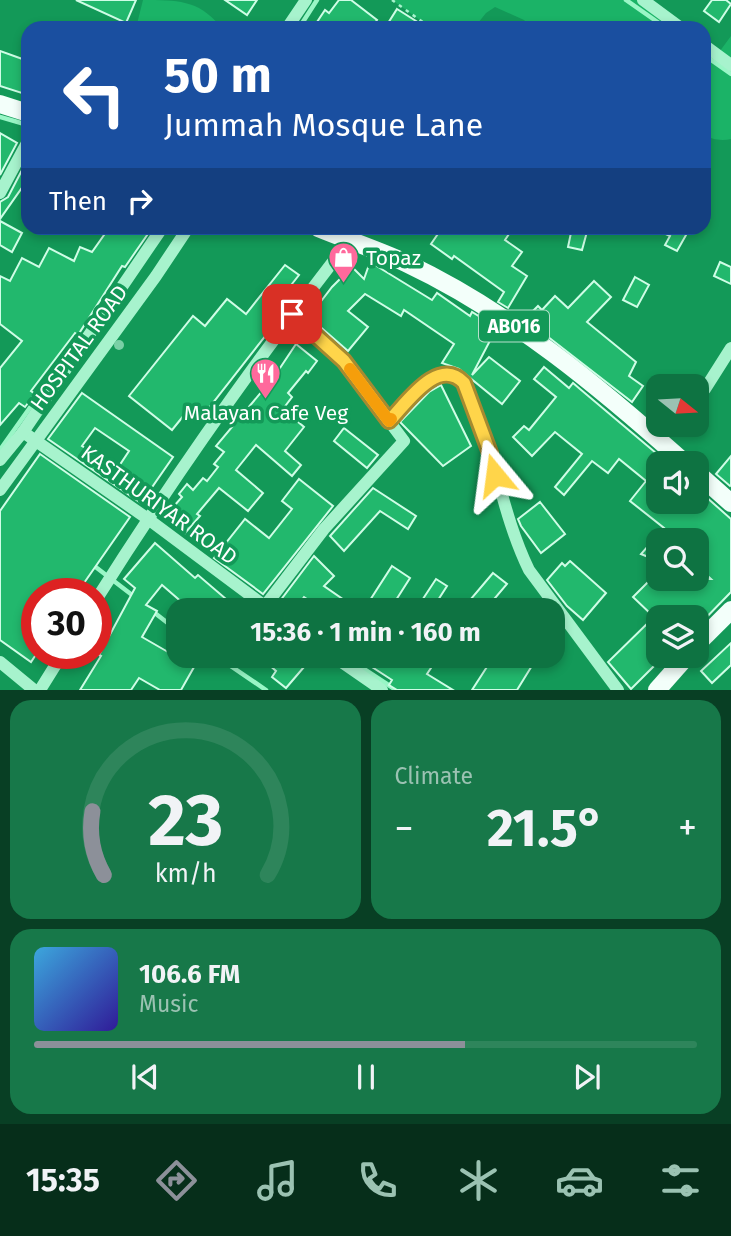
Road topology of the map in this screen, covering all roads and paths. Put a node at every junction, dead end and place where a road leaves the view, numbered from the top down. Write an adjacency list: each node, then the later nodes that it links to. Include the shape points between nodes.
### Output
1 (306, 0): 4 (street)
2 (392, 0): 5 (path)
3 (643, 0): 6 (street)
4 (292, 21)
5 (420, 21)
6 (672, 21)
7 (711, 50): 8 (street)
8 (731, 65)
9 (0, 104): 10 (main road)
10 (21, 111)
11 (21, 154): 12 (street)
12 (0, 193)
13 (157, 235): 21 (street, HOSPITAL ROAD)
14 (183, 235): 22 (street, HOSPITAL ROAD)
15 (335, 235): 16 (main road, AB016)
16 (349, 241): 17 (street); 23 (main road, AB016, via 406,263 506,320)
17 (292, 314): 20 (street, via 344,361); 28 (street)
18 (731, 348): 19 (street)
19 (709, 383)
20 (389, 421): 31 (street, via 404,441 324,529); 41 (street, via 431,378 446,373 457,375 464,383 528,570)
21 (23, 432): 22 (street, KASTHURIYAR ROAD); 24 (street, HOSPITAL ROAD)
22 (35, 441): 26 (street, HOSPITAL ROAD); 28 (street, KASTHURIYAR ROAD)
23 (672, 451)
24 (0, 460)
25 (709, 484): 27 (main road)
26 (0, 490)
27 (731, 503)
28 (148, 519): 29 (street); 30 (street, KASTHURIYAR ROAD)
29 (110, 578)
30 (255, 598)
31 (275, 598)
32 (731, 610): 33 (main road)
33 (709, 632)
34 (0, 662): 38 (street)
35 (351, 668): 40 (street)
36 (676, 668): 42 (main road)
37 (53, 669): 39 (street)
38 (34, 690)
39 (40, 690)
40 (383, 690)
41 (618, 690)
42 (656, 690)

